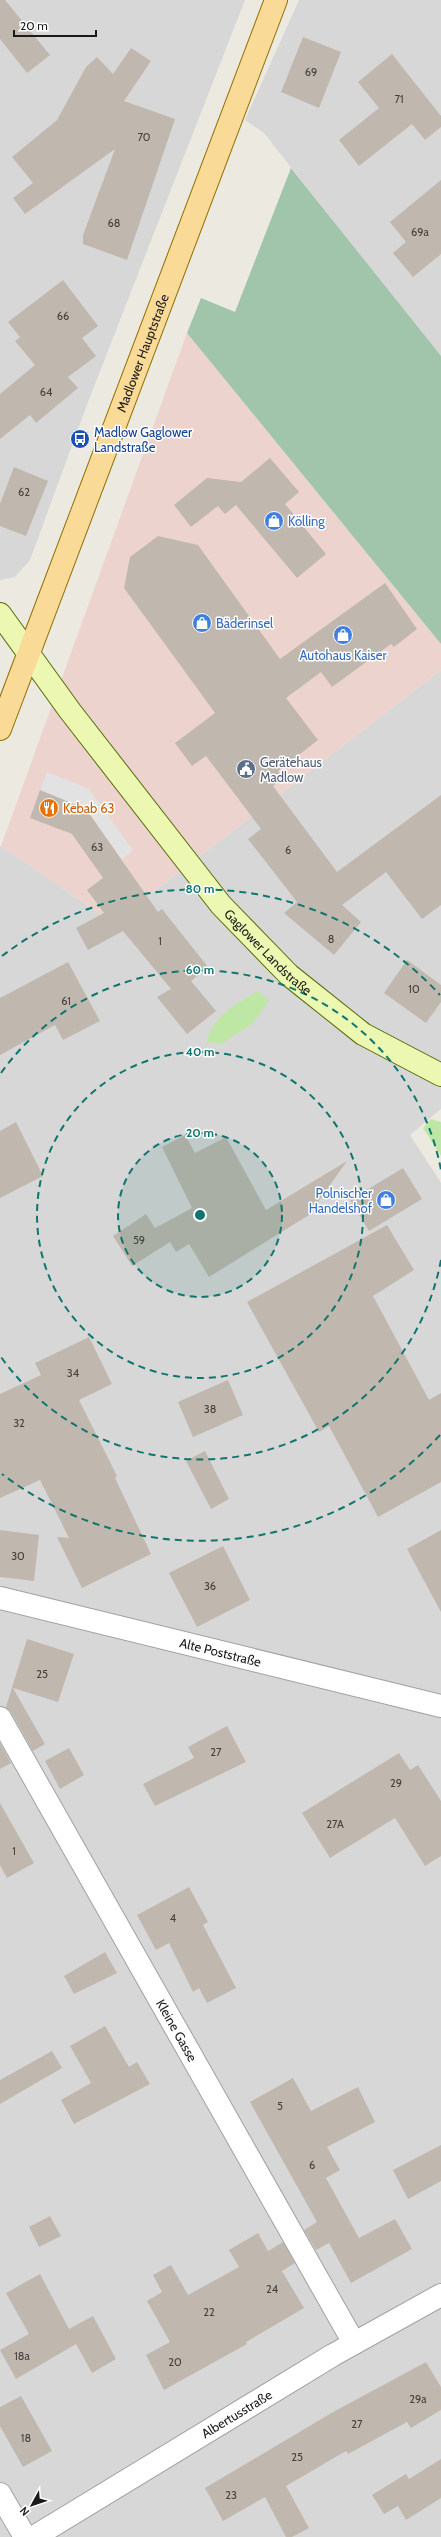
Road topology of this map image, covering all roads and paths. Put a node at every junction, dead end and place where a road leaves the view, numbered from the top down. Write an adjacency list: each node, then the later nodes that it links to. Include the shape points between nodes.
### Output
1 (276, 0): 3 (main road, Madlower Hauptstraße)
2 (0, 614): 3 (main road, Gaglower Landstraße)
3 (29, 654): 4 (main road, Madlower Hauptstraße); 5 (main road, Gaglower Landstraße, via 221,905 289,975 363,1034)
4 (0, 729)
5 (441, 1075)
6 (0, 1598): 7 (street, Alte Poststraße)
7 (441, 1706)
8 (0, 1718): 10 (street, Kleine Gasse)
9 (441, 2294): 10 (street, Albertusstraße)
10 (354, 2343): 13 (street, Albertusstraße)
11 (0, 2494): 12 (street)
12 (25, 2537)
13 (34, 2537)

